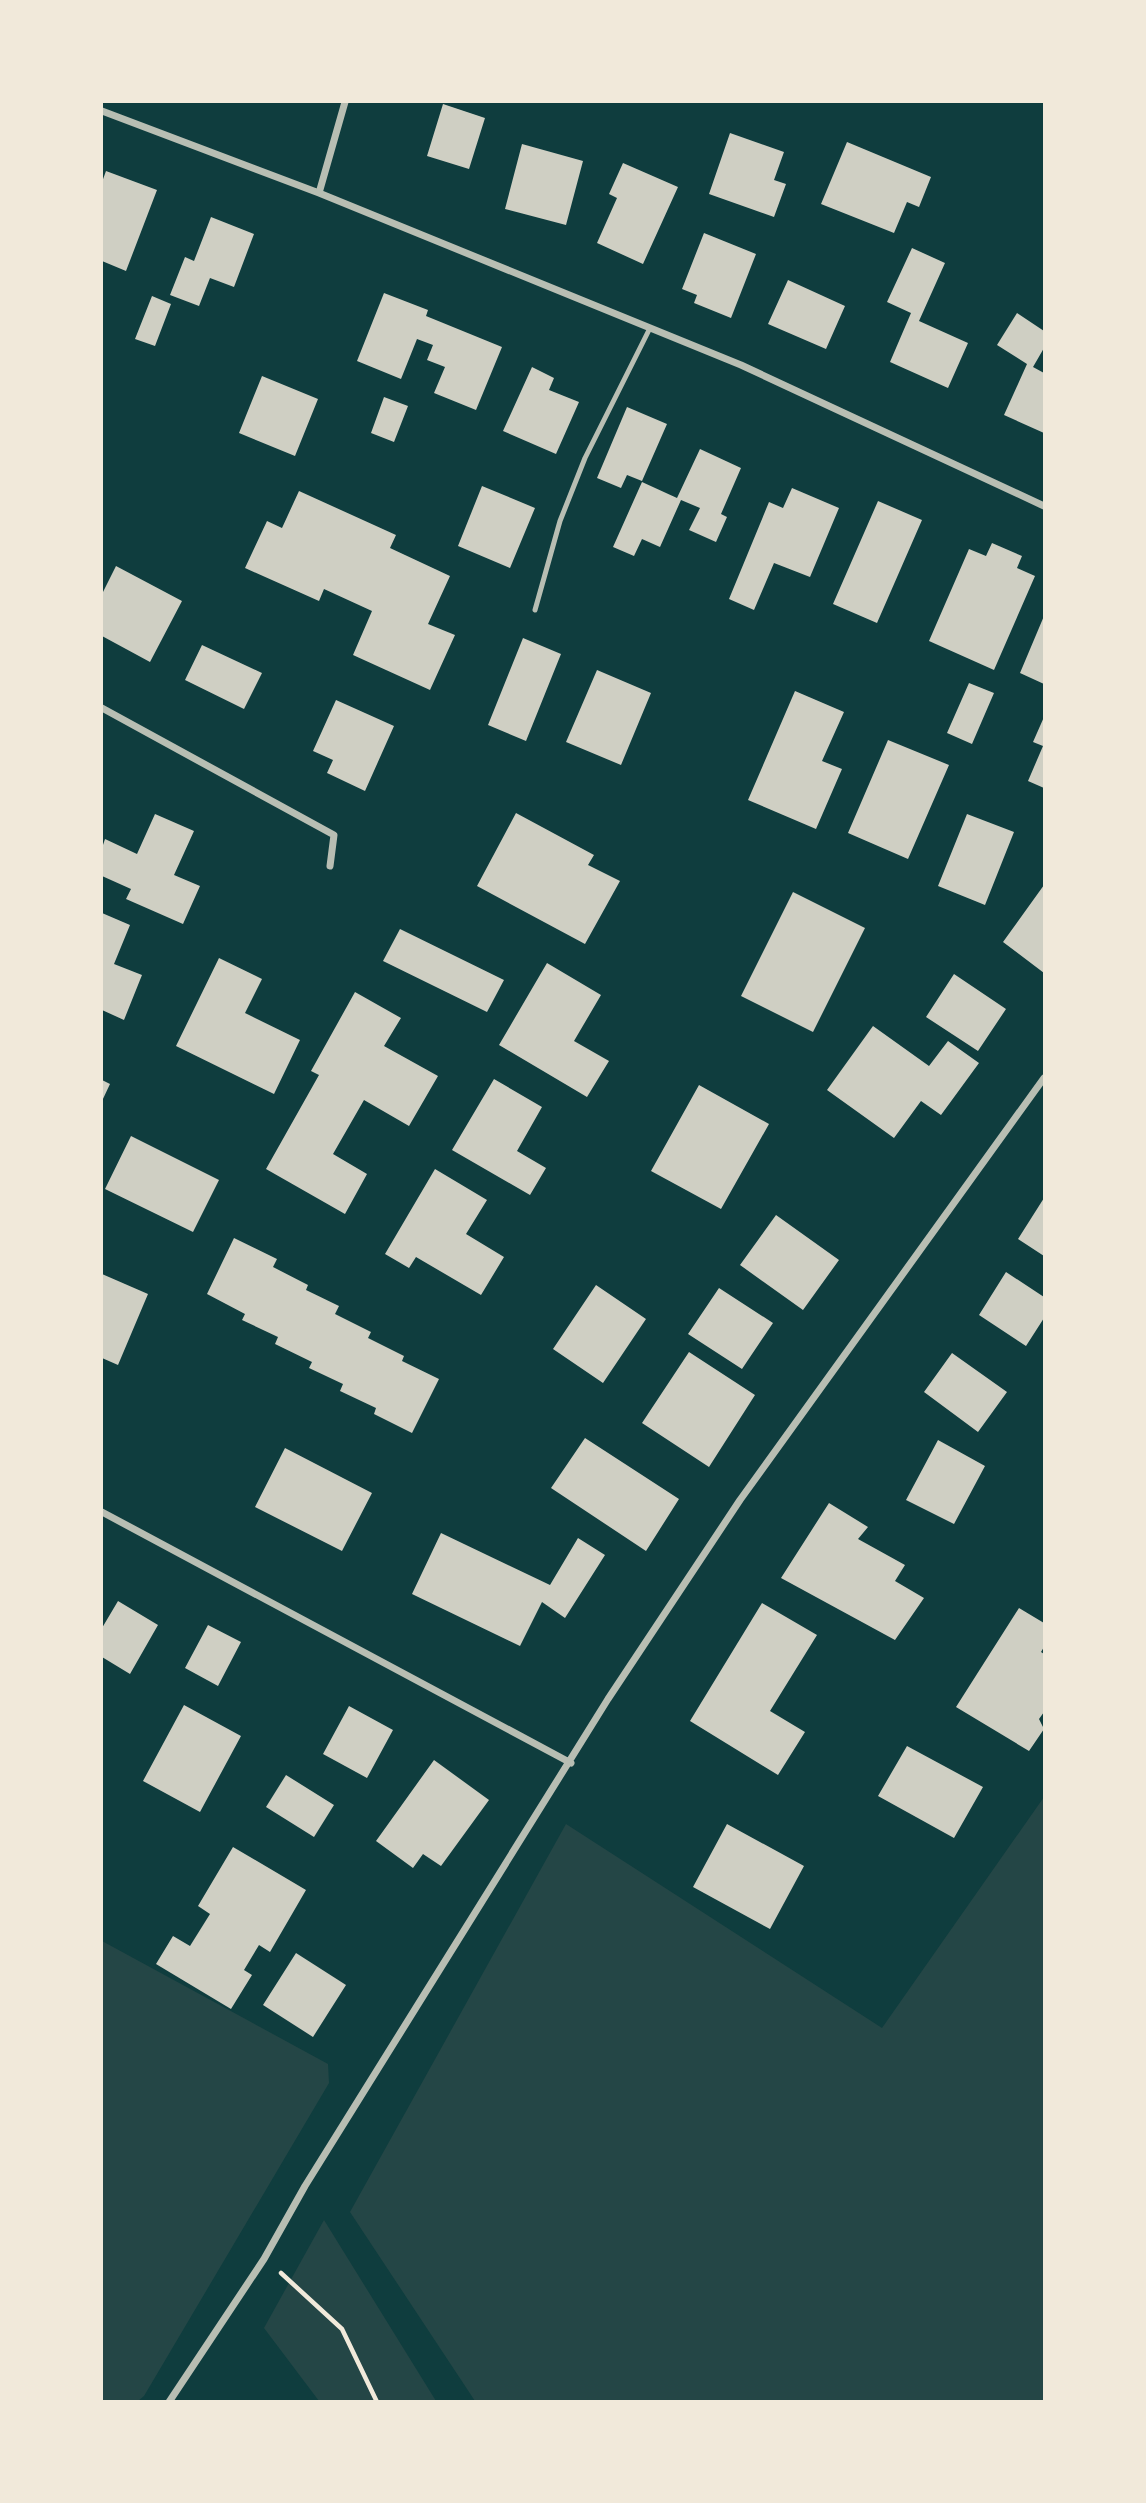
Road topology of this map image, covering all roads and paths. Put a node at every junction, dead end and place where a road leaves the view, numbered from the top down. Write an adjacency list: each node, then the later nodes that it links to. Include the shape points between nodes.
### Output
1 (345, 102): 3 (street)
2 (102, 111): 3 (street)
3 (319, 193): 4 (street)
4 (650, 328): 5 (street, via 741,365); 6 (lane, via 585,458 560,521)
5 (1045, 506)
6 (535, 610)
7 (102, 708): 8 (street, via 334,835)
8 (330, 866)
9 (1045, 1078): 11 (street, via 763,1467 608,1699)
10 (102, 1512): 11 (street)
11 (571, 1763): 13 (street, via 305,2186 264,2259)
12 (273, 2264): 14 (path, via 342,2329)
13 (169, 2402)
14 (377, 2402)

